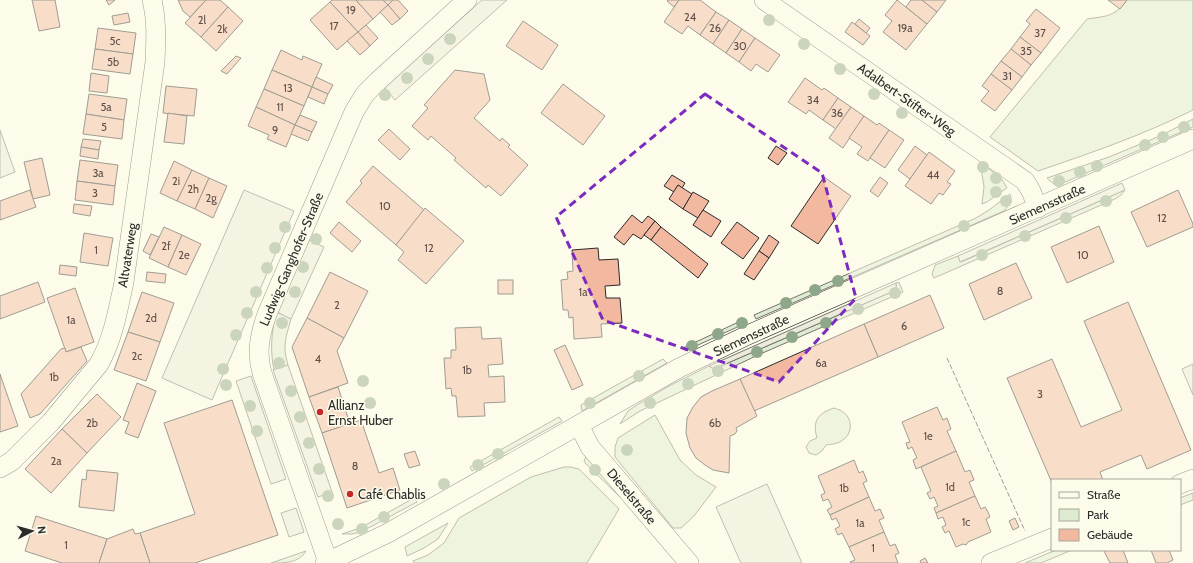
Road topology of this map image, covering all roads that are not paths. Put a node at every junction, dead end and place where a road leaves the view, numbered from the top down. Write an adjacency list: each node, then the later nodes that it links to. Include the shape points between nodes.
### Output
1 (152, 0): 7 (street, Altvaterweg, via 156,30 155,62 124,282 111,336 99,364 51,422 12,461)
2 (467, 0): 11 (street, Ludwig-Ganghofer-Straße, via 365,94 354,112 262,328 259,342 261,368)
3 (764, 0): 5 (street, Adalbert-Stifter-Weg, via 1025,181)
4 (1193, 139): 5 (street, Siemensstraße)
5 (1038, 208): 6 (street, Siemensstraße, via 743,337 679,368)
6 (579, 425): 11 (street, Siemensstraße, via 388,533); 12 (street, Dieselstraße, via 590,447)
7 (0, 468)
8 (1193, 479): 9 (street)
9 (1181, 484)
10 (1051, 538): 13 (street)
11 (326, 562)
12 (689, 563)
13 (990, 563)

